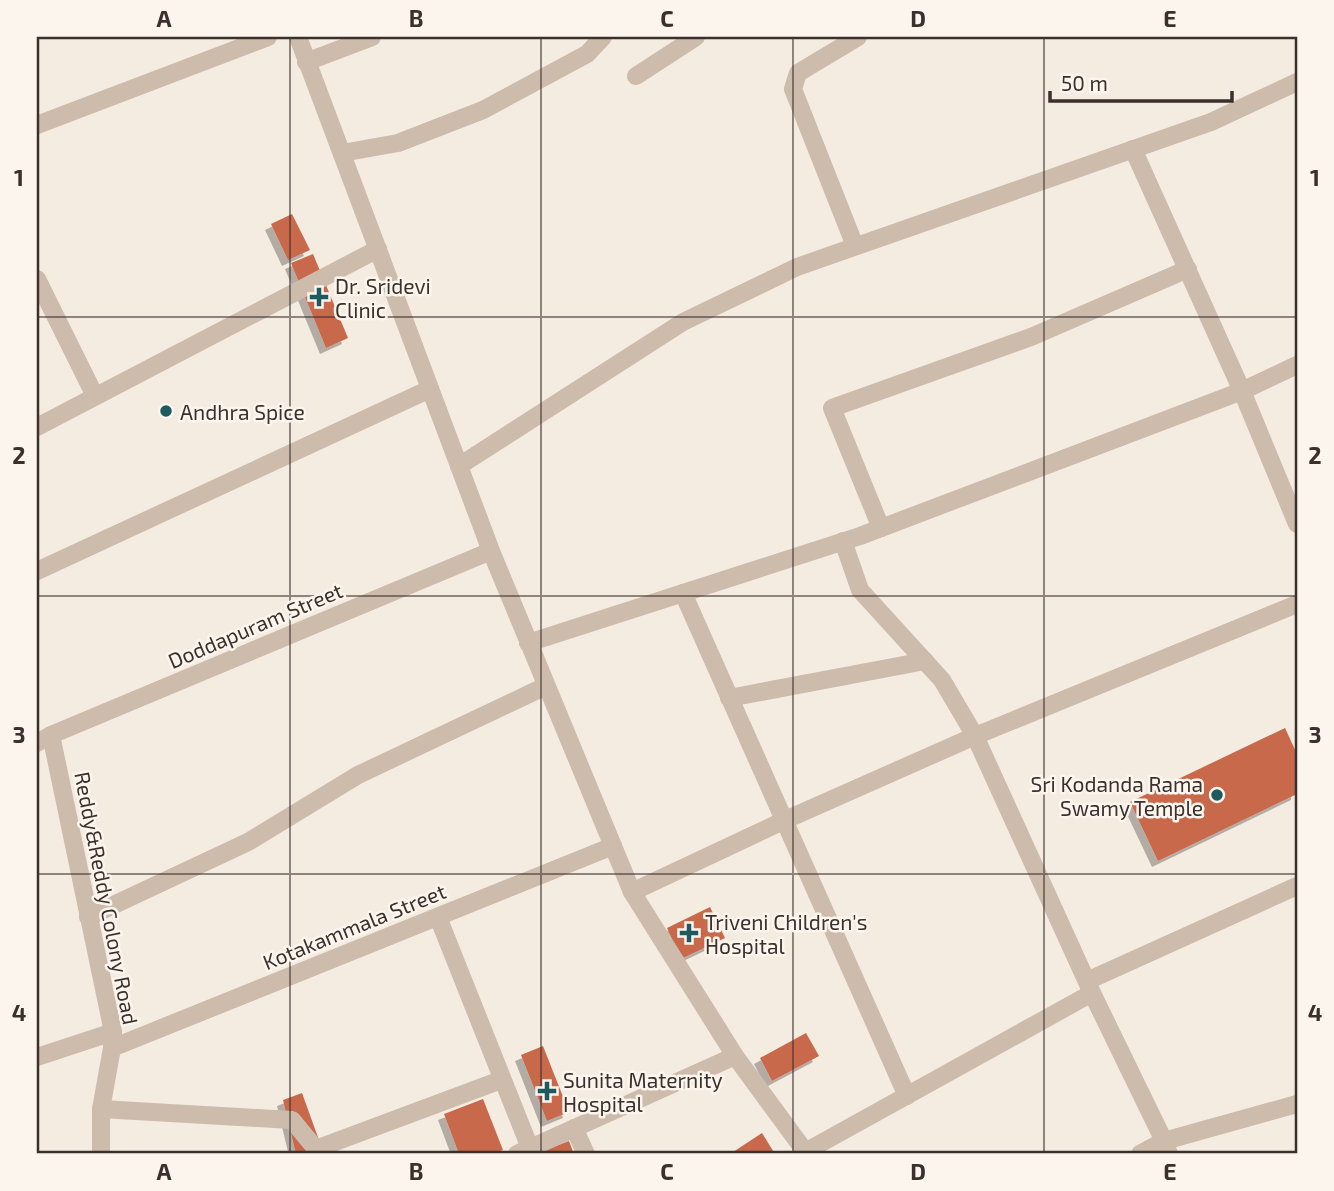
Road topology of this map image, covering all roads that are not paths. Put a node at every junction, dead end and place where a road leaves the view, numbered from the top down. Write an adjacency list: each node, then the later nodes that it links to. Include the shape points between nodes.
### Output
1 (268, 37): 10 (street)
2 (298, 37): 7 (street)
3 (372, 37): 7 (street)
4 (603, 37): 12 (street, via 587,54 483,110 398,143)
5 (696, 37): 8 (street)
6 (858, 37): 13 (street, via 798,73 793,89)
7 (306, 62): 12 (street)
8 (636, 76)
9 (1297, 82): 11 (street, via 1211,122)
10 (37, 125)
11 (1133, 149): 13 (street); 15 (street)
12 (342, 153): 14 (street)
13 (855, 246): 22 (street, via 797,267 682,322)
14 (378, 249): 18 (street); 20 (street)
15 (1188, 270): 19 (street); 24 (street, via 1031,337 832,408)
16 (37, 279): 20 (street)
17 (1297, 365): 19 (street)
18 (430, 389): 22 (street); 27 (street)
19 (1242, 391): 23 (street); 24 (street)
20 (94, 396): 21 (street)
21 (37, 427)
22 (459, 466): 26 (street)
23 (1297, 524)
24 (881, 528): 25 (street)
25 (843, 541): 28 (street); 31 (street, via 860,590)
26 (491, 551): 30 (street); 35 (street, Doddapuram Street)
27 (37, 571)
28 (683, 593): 30 (street); 33 (street)
29 (1297, 604): 34 (street)
30 (528, 643): 32 (street)
31 (925, 661): 33 (street); 34 (street, via 942,680)
32 (546, 686): 37 (street); 40 (street, via 358,775 248,842)
33 (729, 698): 36 (street)
34 (975, 736): 36 (street); 42 (street)
35 (44, 739): 40 (street, Reddy&Reddy Colony Road)
36 (783, 821): 39 (street); 47 (street)
37 (613, 846): 39 (street); 41 (street, Kotakammala Street)
38 (1297, 886): 42 (street)
39 (632, 892): 44 (street)
40 (89, 917): 43 (street, Reddy&Reddy Colony Road)
41 (438, 917): 43 (street, Kotakammala Street); 46 (street)
42 (1090, 987): 47 (street); 51 (street)
43 (112, 1040): 45 (street, Kotakammala Street); 49 (street, Reddy&Reddy Colony Road)
44 (735, 1056): 50 (street); 54 (street)
45 (37, 1057)
46 (501, 1080): 52 (street); 53 (street)
47 (907, 1096): 54 (street)
48 (1297, 1104): 51 (street)
49 (101, 1110): 53 (street, via 292,1120); 55 (street, Reddy&Reddy Colony Road)
50 (574, 1128): 52 (street); 56 (street)
51 (1166, 1148): 57 (street)
52 (523, 1151)
53 (316, 1152)
54 (806, 1153)
55 (101, 1154)
56 (586, 1154)
57 (1140, 1154)

